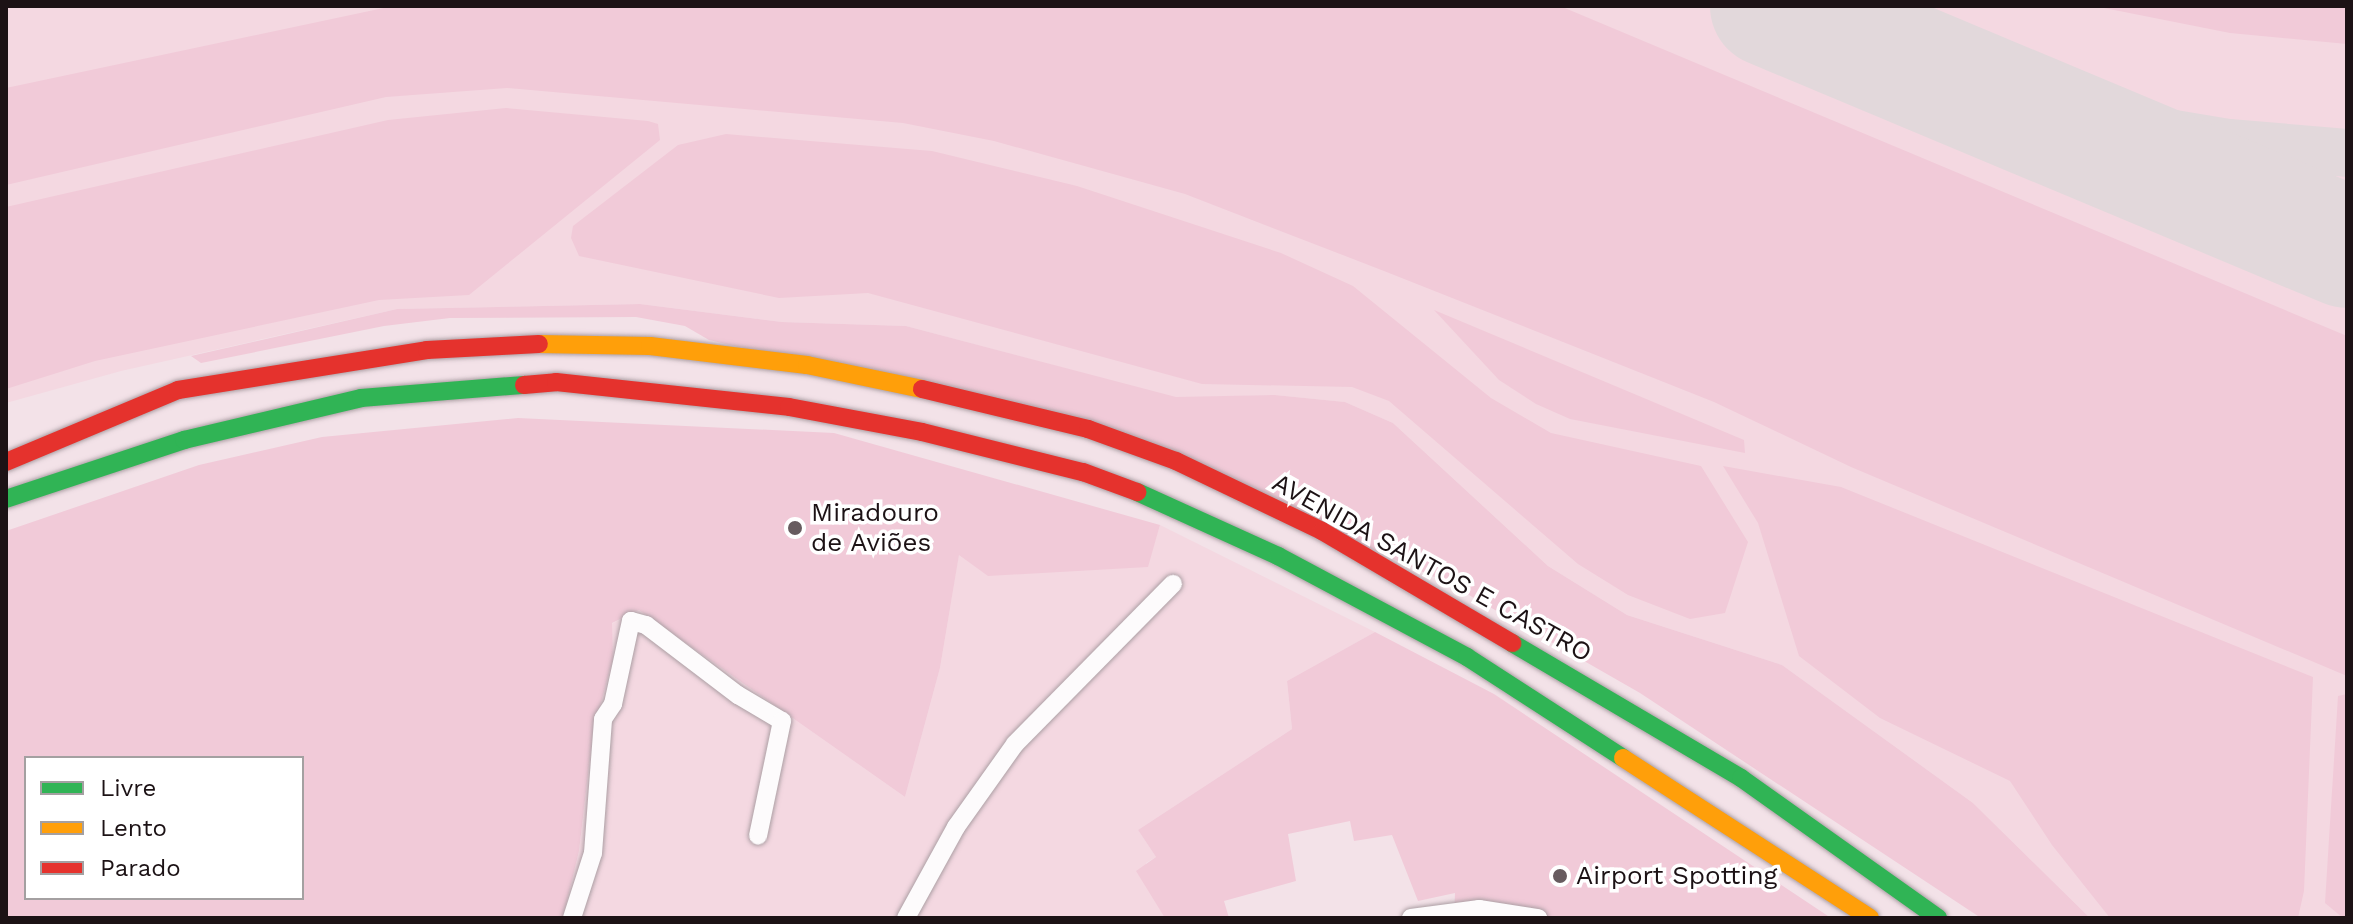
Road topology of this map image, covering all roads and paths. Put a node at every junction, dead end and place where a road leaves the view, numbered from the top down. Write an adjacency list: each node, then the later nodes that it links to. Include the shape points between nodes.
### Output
1 (6, 462): 10 (main road, AVENIDA SANTOS E CASTRO, via 178,390 427,350 553,343 650,346 807,365 998,405 1088,429 1176,461 1322,531 1741,778)
2 (6, 499): 9 (main road, via 184,440 361,398 556,382 789,407 922,432 1083,472 1175,507 1278,556 1467,657)
3 (1173, 584): 6 (street, via 1015,744 956,827)
4 (758, 836): 5 (street, via 782,721 738,695 646,625 631,621 613,704 603,719 593,853)
5 (572, 918)
6 (906, 918)
7 (1411, 918): 8 (street, via 1479,909)
8 (1538, 918)
9 (1870, 918)
10 (1938, 918)

